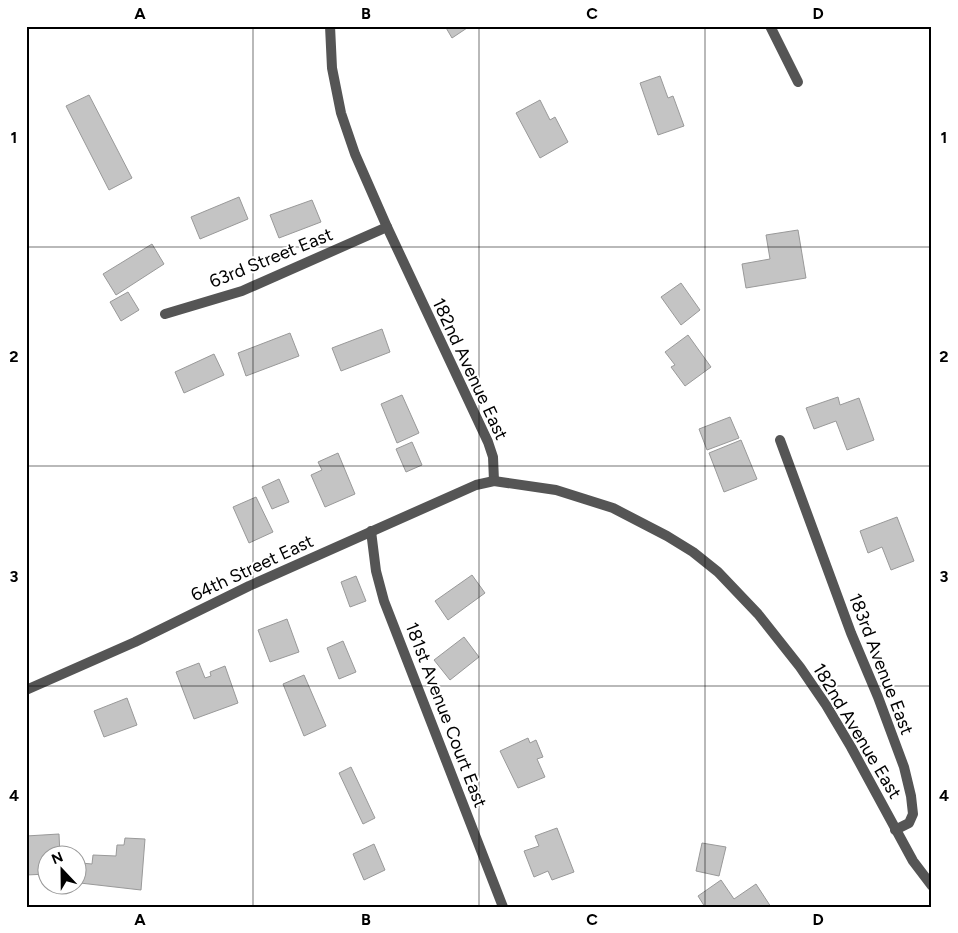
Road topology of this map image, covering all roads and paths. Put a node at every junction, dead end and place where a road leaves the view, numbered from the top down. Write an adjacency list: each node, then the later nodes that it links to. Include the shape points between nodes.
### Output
1 (330, 26): 4 (street, 182nd Avenue East, via 332,68 341,113)
2 (770, 26): 3 (street)
3 (798, 82)
4 (387, 228): 5 (street, 63rd Street East, via 242,291); 7 (street, 182nd Avenue East, via 488,442 493,458)
5 (165, 314)
6 (780, 440): 10 (street, 183rd Avenue East, via 904,767 913,814 909,823)
7 (494, 481): 8 (street, 64th Street East, via 453,494); 10 (street, 182nd Avenue East, via 556,490 613,508 668,536 718,572 758,614 800,667 851,747)
8 (371, 531): 9 (street, 64th Street East); 12 (street, 181st Avenue Court East, via 384,601)
9 (26, 690)
10 (895, 830): 11 (street)
11 (932, 886)
12 (502, 907)

